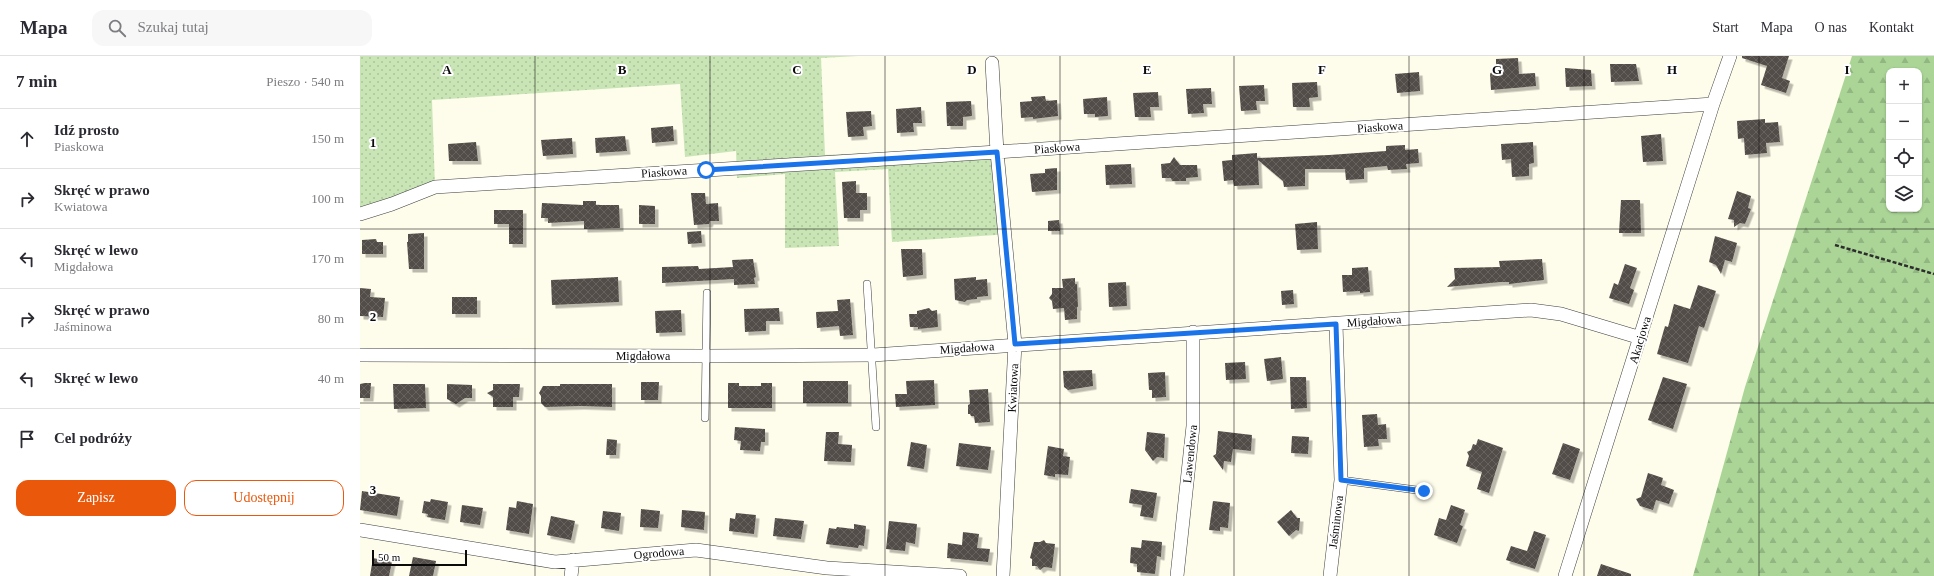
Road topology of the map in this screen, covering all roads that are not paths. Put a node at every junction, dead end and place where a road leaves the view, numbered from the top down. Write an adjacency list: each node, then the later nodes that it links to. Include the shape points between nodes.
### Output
1 (1730, 56): 3 (street)
2 (992, 63): 4 (street)
3 (1713, 104): 4 (street, Piaskowa); 10 (street, Akacjowa)
4 (997, 152): 5 (street, Piaskowa, via 435,187); 11 (street, Kwiatowa)
5 (360, 214)
6 (867, 284): 13 (lane)
7 (707, 293): 14 (lane)
8 (1336, 324): 9 (street, Migdałowa); 10 (street, Migdałowa, via 1531,310 1561,314); 17 (street, Jaśminowa)
9 (1193, 332): 11 (street, Migdałowa); 25 (street, Lawendowa, via 1193,426)
10 (1641, 338): 27 (street, Akacjowa)
11 (1015, 344): 13 (street, Migdałowa); 24 (street, Kwiatowa)
12 (360, 355): 14 (street, Migdałowa)
13 (872, 355): 14 (street, Migdałowa); 16 (lane)
14 (706, 356): 15 (lane)
15 (705, 418)
16 (876, 427)
17 (1341, 480): 18 (lane); 26 (street, Jaśminowa)
18 (1424, 491)
19 (361, 533): 20 (street, Ogrodowa, via 555,562)
20 (573, 560): 21 (street, Ogrodowa, via 696,550); 22 (street)
21 (849, 572): 23 (street, Ogrodowa)
22 (571, 576)
23 (960, 576)
24 (1003, 576)
25 (1177, 576)
26 (1330, 576)
27 (1565, 576)

